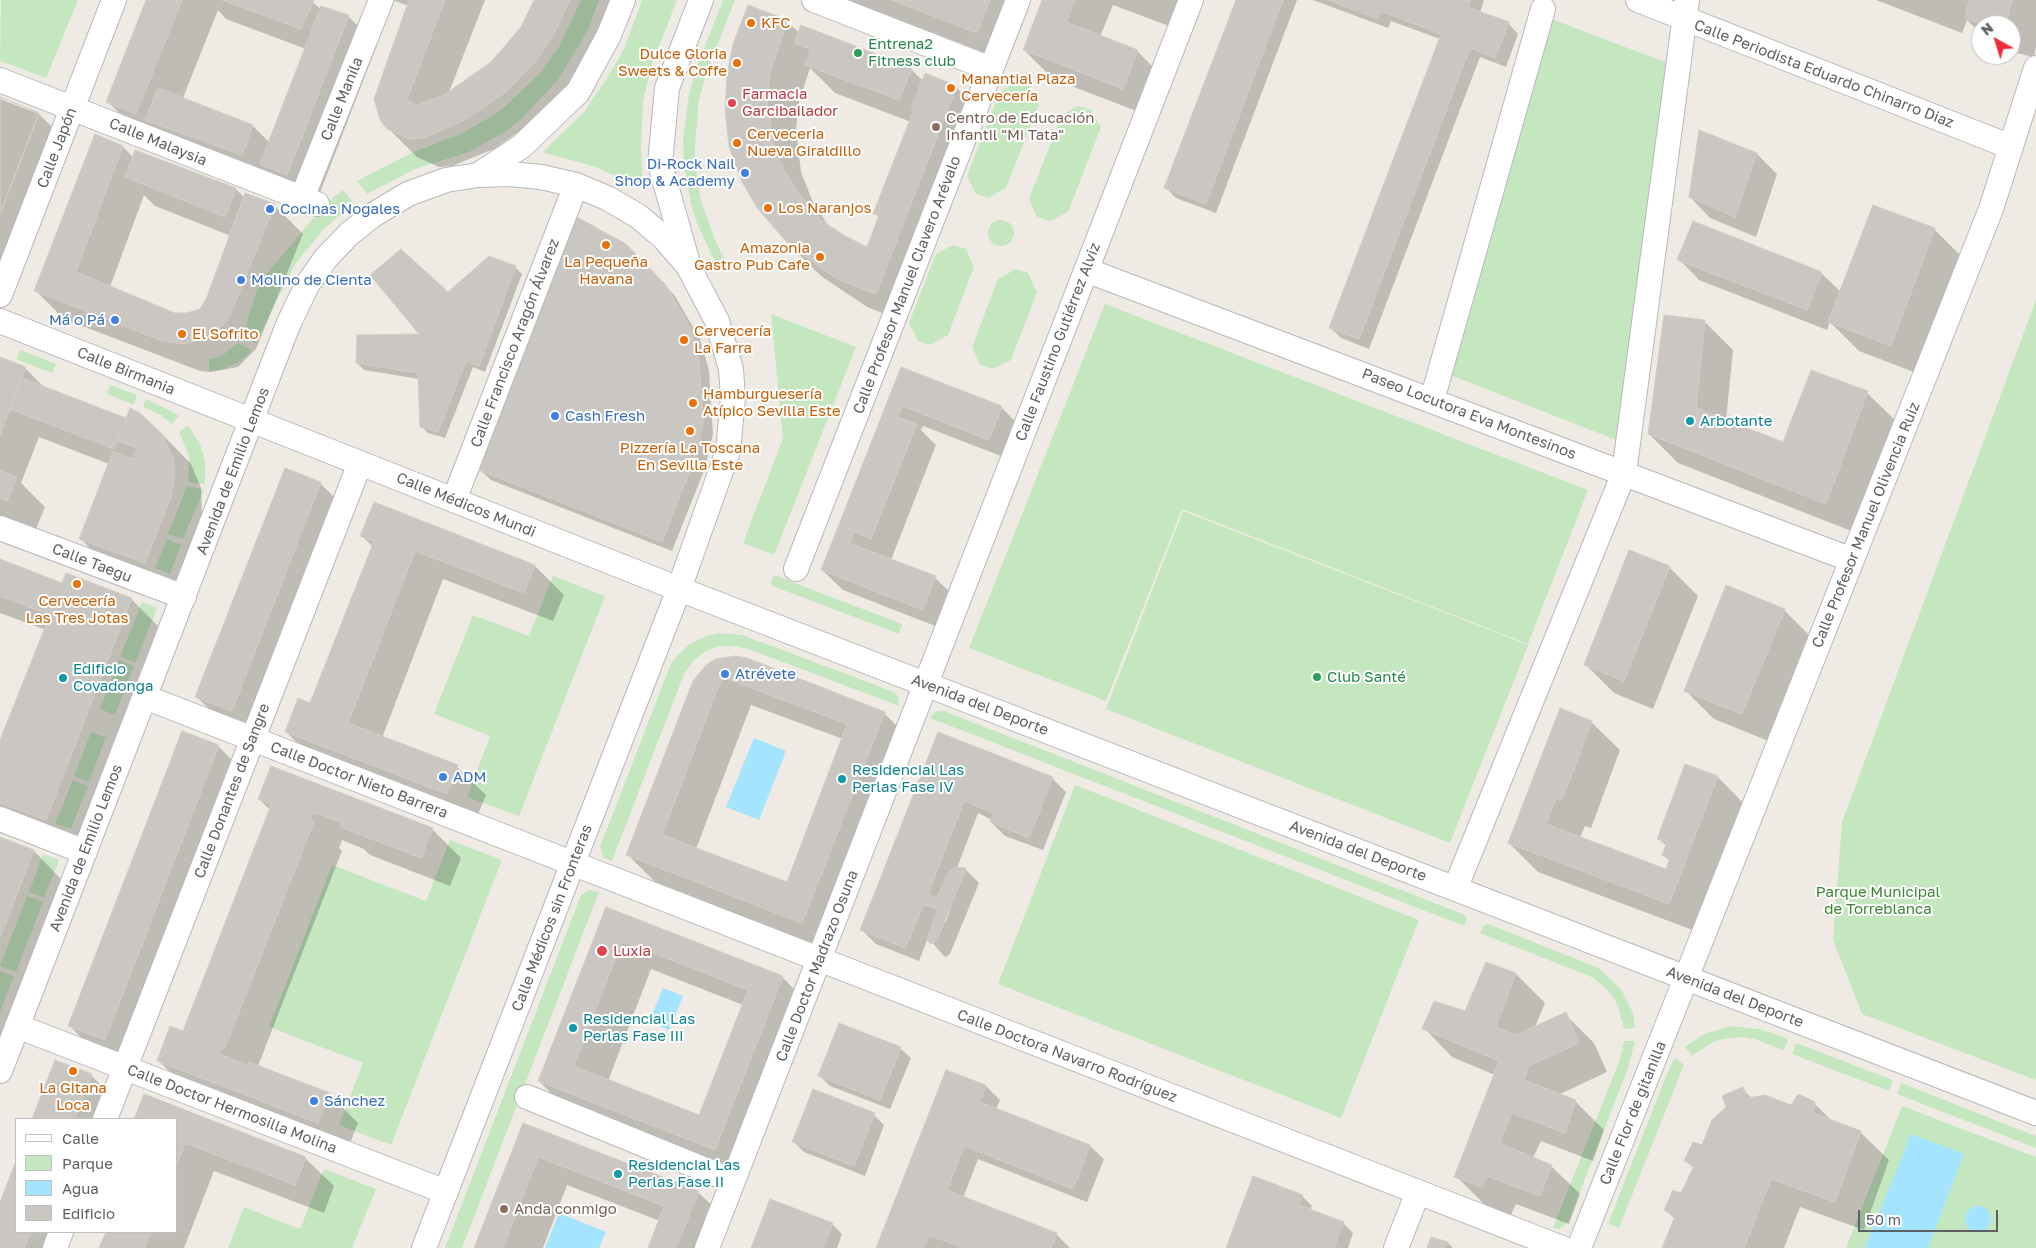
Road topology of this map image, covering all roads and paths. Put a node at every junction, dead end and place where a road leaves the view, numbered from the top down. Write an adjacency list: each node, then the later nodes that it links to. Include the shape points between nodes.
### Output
1 (114, 0): 14 (street, Calle Japón)
2 (622, 0): 16 (street, Avenida de Emilio Lemos, via 609,35 578,92 522,146)
3 (701, 0): 19 (street, via 667,88 660,164)
4 (814, 0): 12 (street)
5 (1018, 0): 12 (street, Calle Profesor Manuel Clavero Arévalo)
6 (1191, 0): 20 (street, Calle Faustino Gutiérrez Alviz)
7 (1638, 0): 10 (street, Calle Periodista Eduardo Chinarro Diaz)
8 (379, 1): 18 (street, Calle Manila)
9 (1543, 9): 23 (street)
10 (1685, 9): 15 (street, Calle Periodista Eduardo Chinarro Diaz); 26 (street)
11 (2036, 68): 15 (street, Calle Profesor Manuel Olivencia Ruiz)
12 (992, 69): 30 (street, Calle Profesor Manuel Clavero Arévalo)
13 (0, 80): 14 (street, Calle Malaysia)
14 (73, 108): 18 (street, Calle Malaysia); 21 (street, Calle Japón)
15 (2011, 147): 29 (street, Calle Profesor Manuel Olivencia Ruiz, via 1991,209)
16 (478, 175): 17 (street, via 541,177); 24 (street, Avenida de Emilio Lemos, via 446,180 408,194 373,215 326,258 307,285 288,325)
17 (576, 185): 19 (street, via 638,216 664,238); 27 (street, Calle Francisco Aragón Álvarez)
18 (309, 201)
19 (688, 266): 31 (street, Calle Médicos sin Fronteras, via 718,320 731,369 733,398 728,451)
20 (1086, 270): 23 (street, Paseo Locutora Eva Montesinos); 33 (street, Calle Faustino Gutiérrez Alviz)
21 (0, 295)
22 (0, 321): 24 (street, Calle Birmania)
23 (1432, 400): 26 (street, Paseo Locutora Eva Montesinos)
24 (252, 421): 25 (street, Calle Médicos Mundi); 32 (street, Avenida de Emilio Lemos)
25 (360, 463): 27 (street, Calle Médicos Mundi); 35 (street, Calle Donantes de Sangre)
26 (1624, 473): 29 (street, Paseo Locutora Eva Montesinos); 39 (street)
27 (454, 500): 31 (street, Calle Médicos Mundi)
28 (0, 528): 32 (street, Calle Taegu)
29 (1852, 560): 41 (street, Calle Profesor Manuel Olivencia Ruiz)
30 (796, 569)
31 (679, 589): 33 (street, Avenida del Deporte); 38 (street, Calle Médicos sin Fronteras)
32 (184, 597): 34 (street, Avenida de Emilio Lemos)
33 (925, 683): 39 (street, Avenida del Deporte); 40 (street, Calle Doctor Madrazo Osuna)
34 (145, 697): 35 (street, Calle Doctor Nieto Barrera); 37 (street, Avenida de Emilio Lemos)
35 (252, 739): 38 (street, Calle Doctor Nieto Barrera); 43 (street, Calle Donantes de Sangre)
36 (0, 819): 37 (street)
37 (85, 852): 42 (street, Avenida de Emilio Lemos)
38 (573, 863): 40 (street, Calle Doctora Navarro Rodríguez); 49 (street, Calle Médicos sin Fronteras)
39 (1455, 889): 41 (street, Avenida del Deporte)
40 (820, 960): 48 (street, Calle Doctor Madrazo Osuna); 50 (street, Calle Doctora Navarro Rodríguez)
41 (1686, 978): 46 (street, Avenida del Deporte); 57 (street, Calle Flor de gitanilla)
42 (18, 1026): 43 (street, Calle Doctor Hermosilla Molina); 44 (street, Avenida de Emilio Lemos)
43 (125, 1067): 47 (street, Calle Donantes de Sangre); 49 (street, Calle Doctor Hermosilla Molina)
44 (0, 1071)
45 (527, 1097): 48 (street)
46 (2036, 1114)
47 (105, 1118)
48 (733, 1181): 54 (street, Calle Doctor Madrazo Osuna)
49 (446, 1192): 53 (street, Calle Médicos sin Fronteras)
50 (1418, 1192): 55 (street); 56 (street, Calle Doctora Navarro Rodríguez)
51 (61, 1233): 52 (street)
52 (55, 1248)
53 (424, 1248)
54 (707, 1248)
55 (1396, 1248)
56 (1562, 1248)
57 (1580, 1248)

